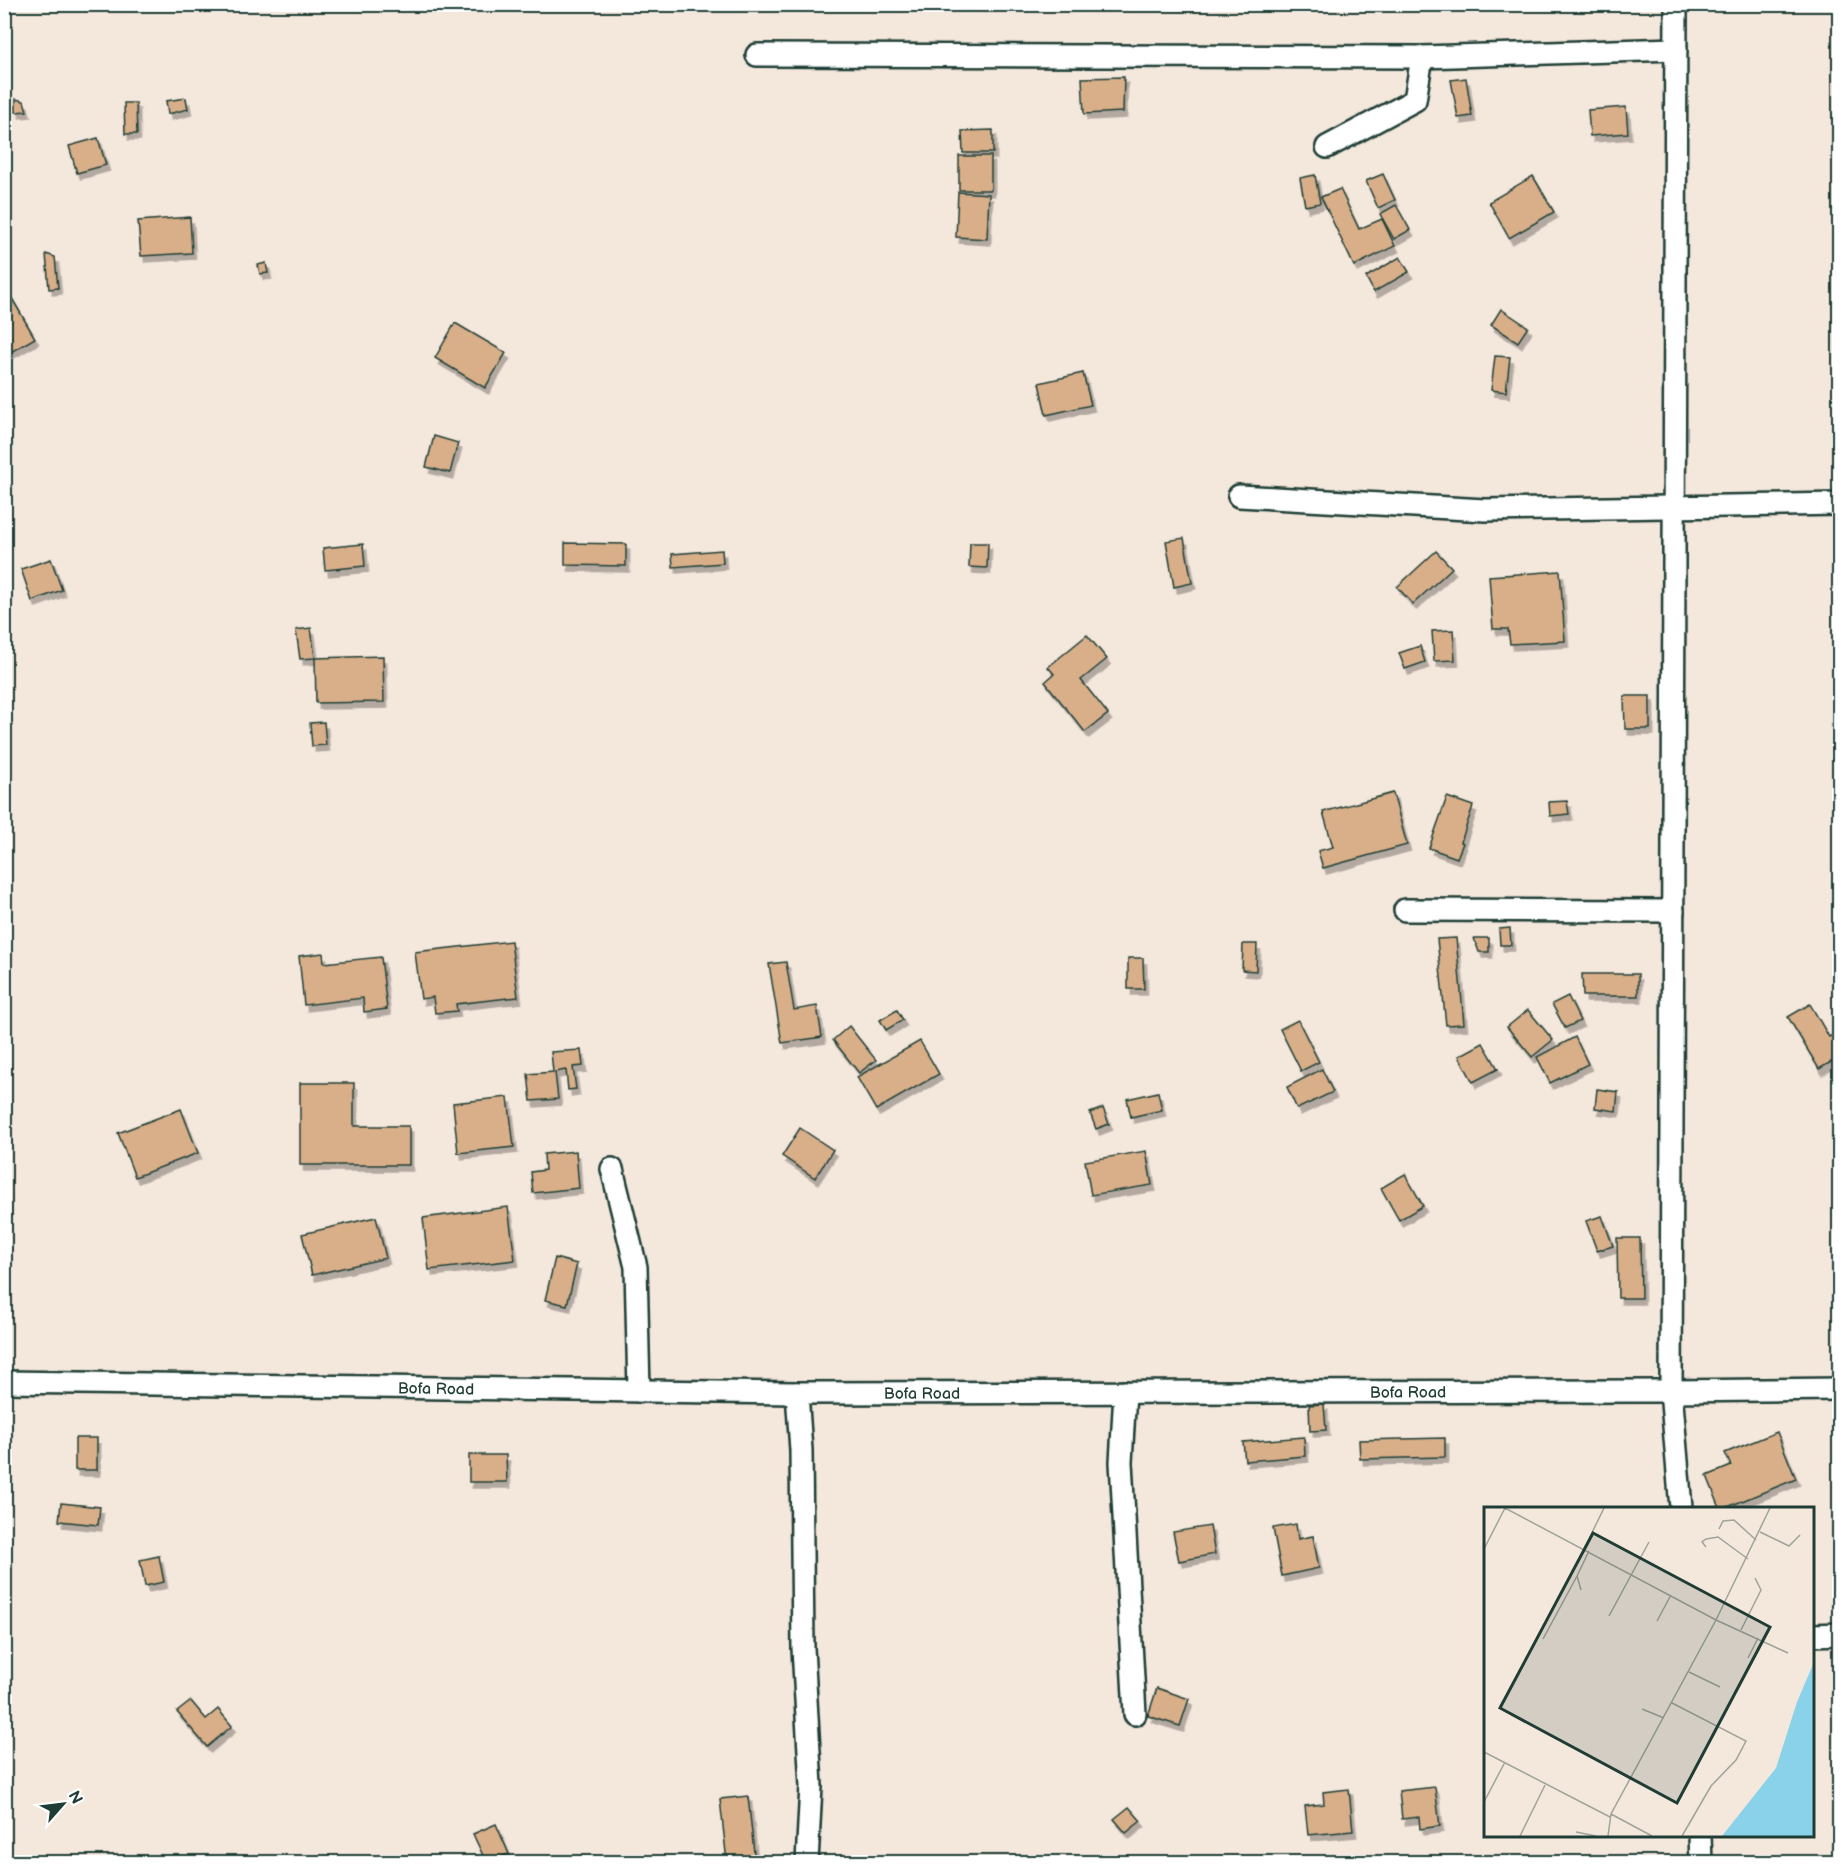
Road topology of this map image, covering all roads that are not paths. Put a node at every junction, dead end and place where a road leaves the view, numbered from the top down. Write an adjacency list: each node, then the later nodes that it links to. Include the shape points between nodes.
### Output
1 (1676, 4): 2 (street)
2 (1676, 49): 4 (street); 8 (street)
3 (757, 56): 4 (street)
4 (1422, 57): 5 (street, via 1415,100)
5 (1327, 147)
6 (1239, 496): 8 (street, via 1485,510)
7 (1839, 504): 8 (street)
8 (1674, 508): 10 (street)
9 (1405, 910): 10 (street)
10 (1673, 911): 15 (street)
11 (612, 1169): 14 (street, via 636,1268)
12 (4, 1382): 14 (street, Bofa Road)
13 (1839, 1389): 15 (street, Bofa Road)
14 (639, 1391): 17 (street, Bofa Road)
15 (1671, 1391): 16 (street, Bofa Road); 18 (street)
16 (1125, 1392): 17 (street, Bofa Road); 21 (street, via 1121,1462)
17 (797, 1393): 23 (street, via 803,1648 811,1786)
18 (1681, 1507)
19 (1839, 1634): 20 (street)
20 (1814, 1635)
21 (1135, 1714)
22 (1700, 1837): 24 (street)
23 (807, 1863)
24 (1701, 1863)

